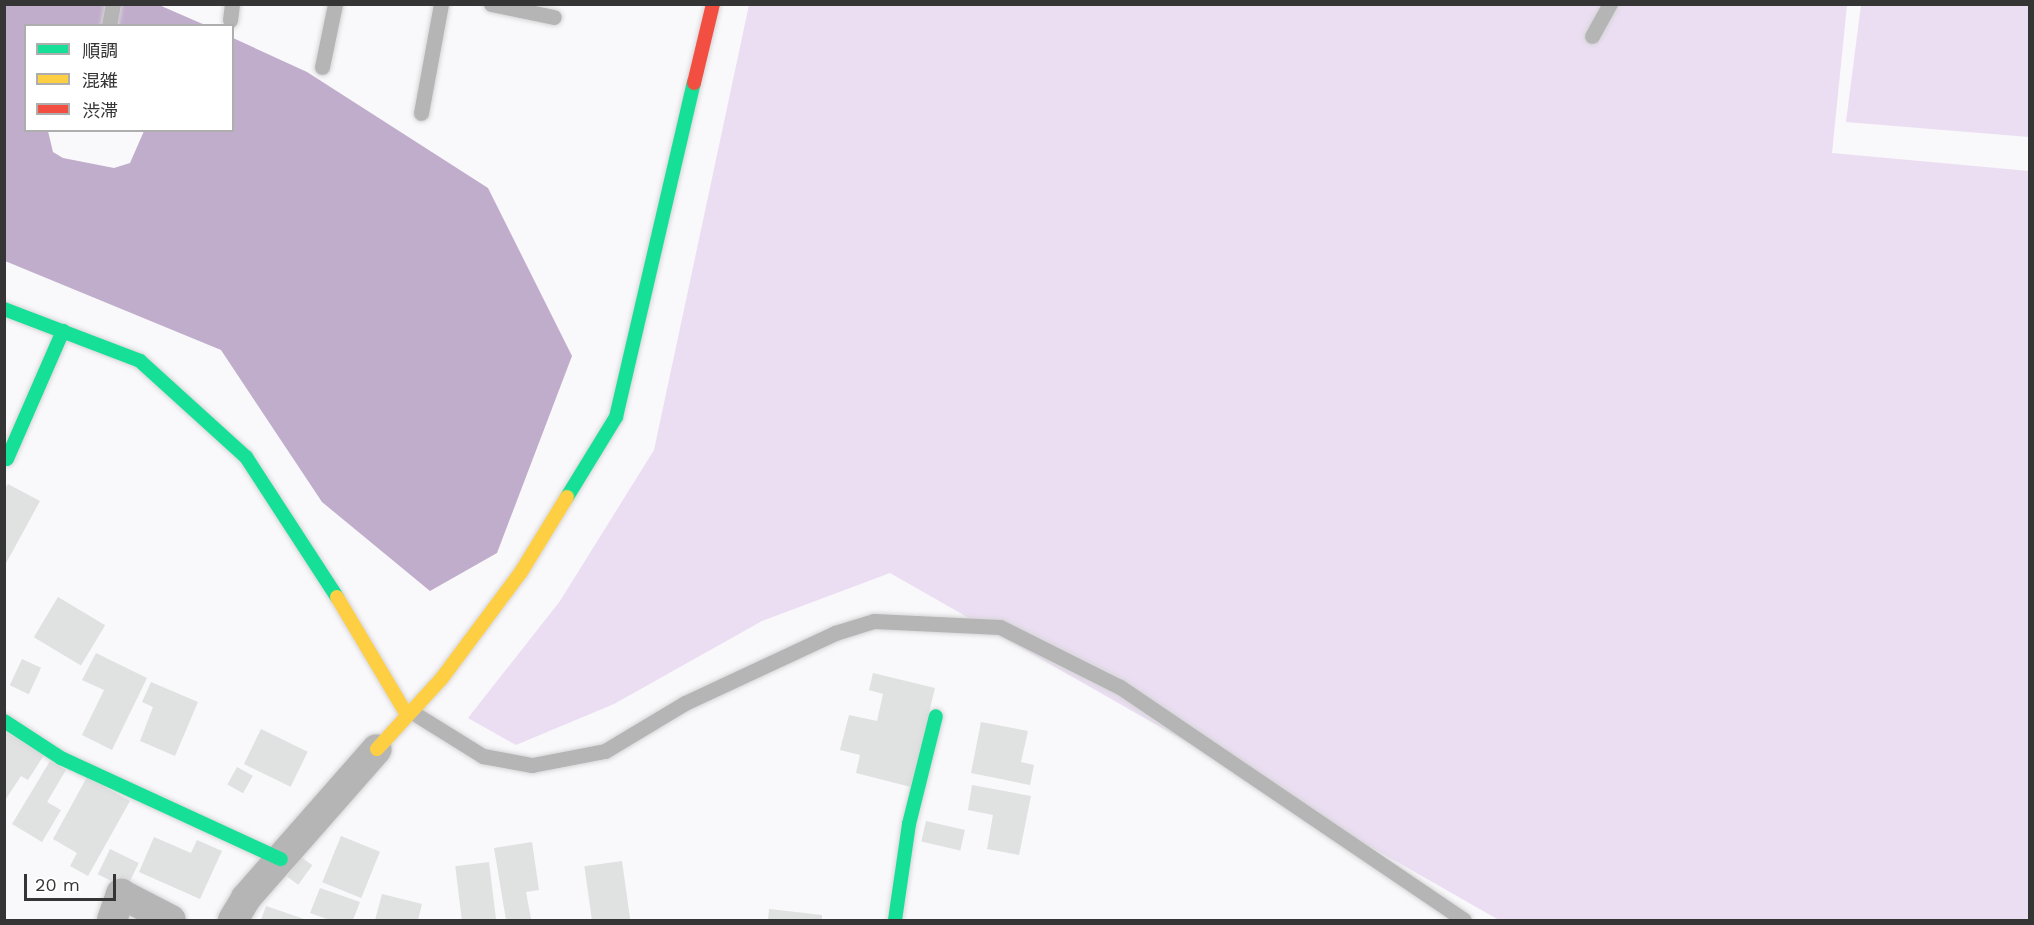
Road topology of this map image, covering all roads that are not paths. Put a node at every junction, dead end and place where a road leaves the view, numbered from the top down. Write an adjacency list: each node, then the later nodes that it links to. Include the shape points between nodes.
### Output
1 (113, 4): 8 (lane)
2 (335, 4): 10 (lane)
3 (441, 4): 11 (lane)
4 (491, 4): 7 (lane)
5 (713, 4): 15 (street, via 616,417 521,572)
6 (1610, 4): 9 (lane)
7 (554, 17)
8 (109, 24)
9 (1592, 36)
10 (322, 67)
11 (421, 113)
12 (4, 309): 13 (street)
13 (63, 331): 14 (street); 15 (street, via 140,361 246,457)
14 (7, 459)
15 (410, 714): 18 (street); 24 (lane, via 483,756 532,765 605,751 685,704 835,633 874,621 1000,627 1120,687)
16 (936, 716): 23 (street, via 909,824)
17 (4, 721): 19 (street, via 61,758)
18 (377, 749): 19 (street)
19 (281, 859): 22 (street, via 246,898)
20 (112, 921): 21 (street, via 121,894)
21 (171, 921)
22 (233, 921)
23 (895, 921)
24 (1464, 921)

